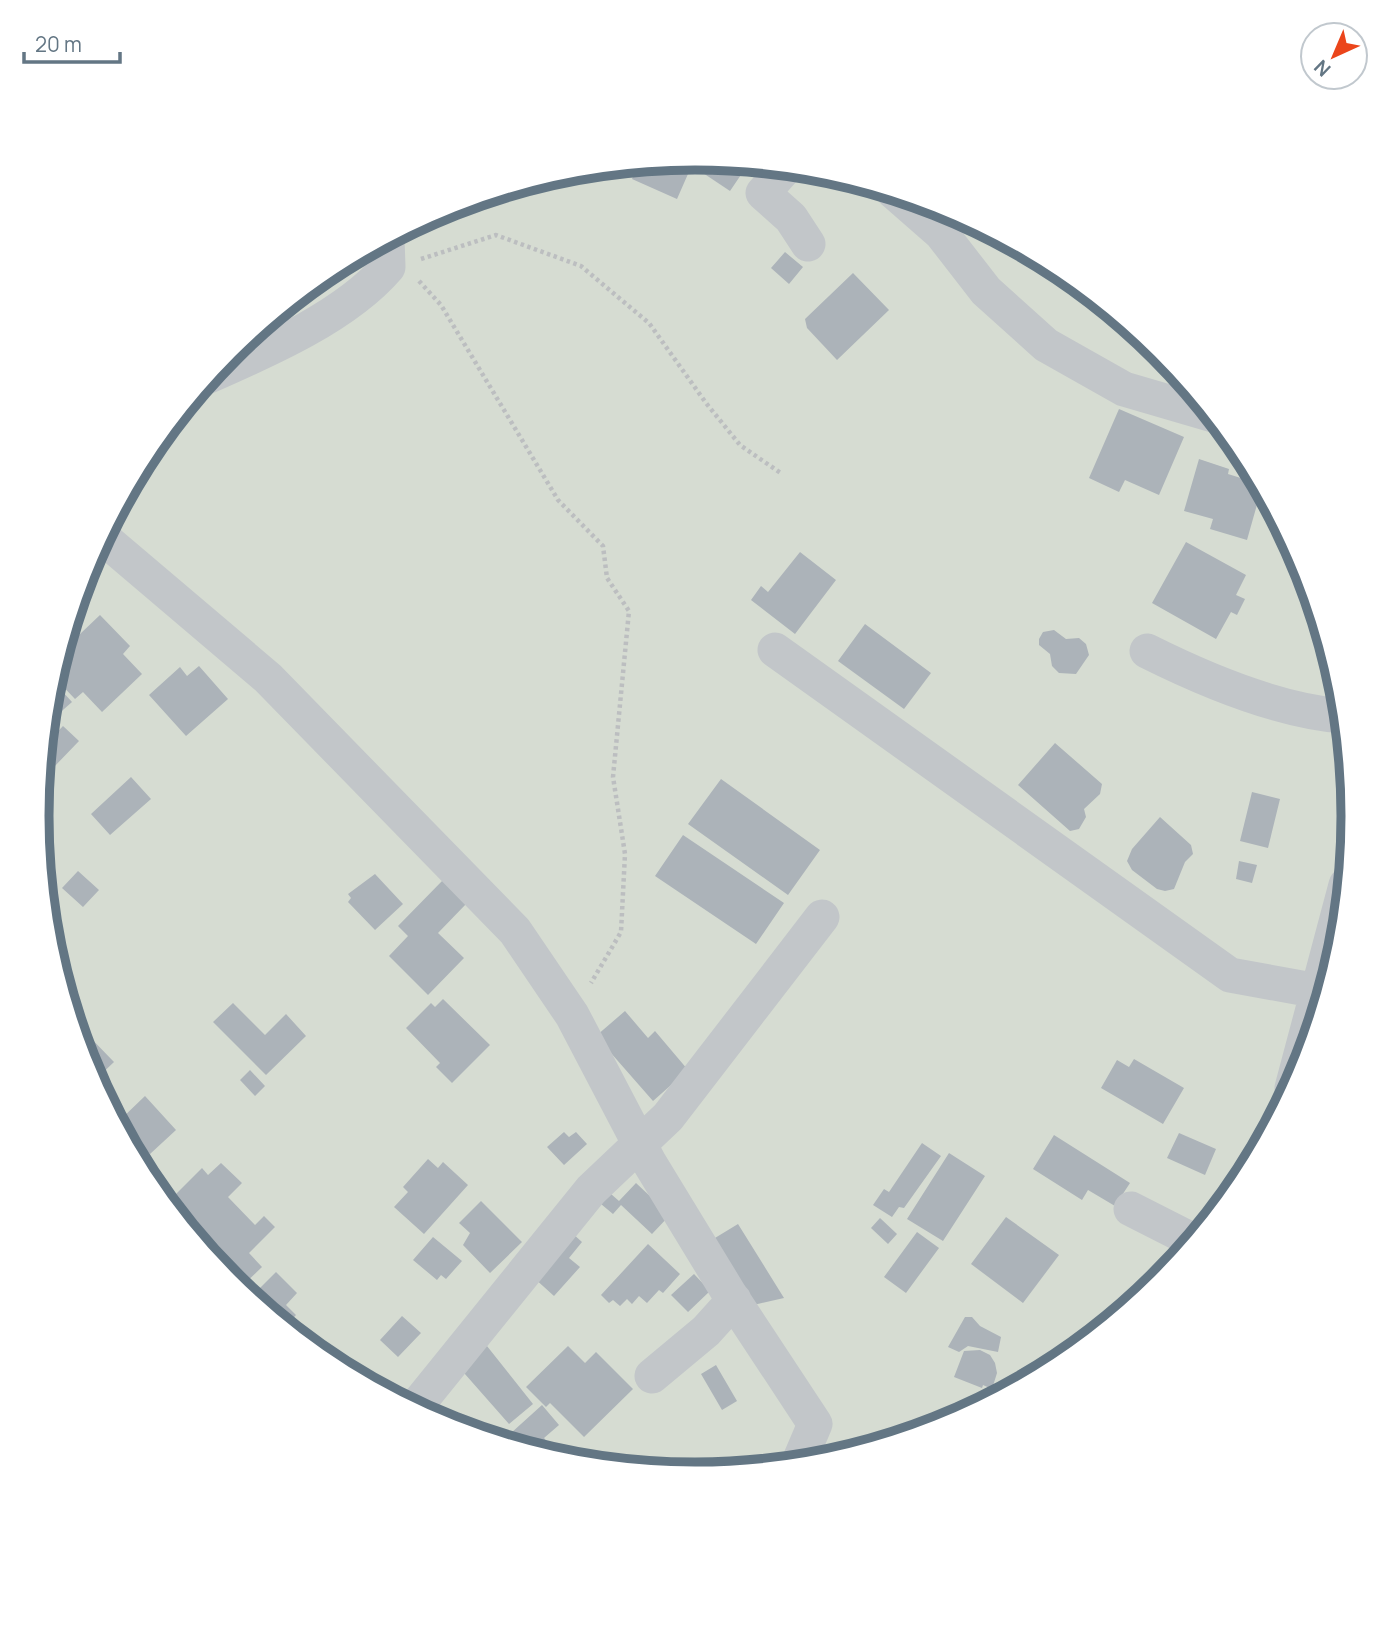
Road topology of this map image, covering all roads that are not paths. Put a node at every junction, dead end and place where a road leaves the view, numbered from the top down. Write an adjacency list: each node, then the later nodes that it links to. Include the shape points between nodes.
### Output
1 (778, 176): 3 (street, via 763,193 790,218)
2 (911, 207): 6 (street, via 941,233 986,291 1046,345 1124,389)
3 (808, 244)
4 (393, 250): 5 (street, via 388,267 369,289 322,319)
5 (234, 363)
6 (1198, 411)
7 (110, 544): 13 (street, via 268,678 516,931 572,1015)
8 (775, 650): 12 (street, via 1230,975)
9 (1147, 651): 10 (street, via 1185,670 1309,714)
10 (1333, 715)
11 (822, 917): 13 (street, via 667,1117)
12 (1317, 991)
13 (639, 1142): 16 (street); 18 (street, via 591,1190)
14 (1131, 1209): 15 (street)
15 (1185, 1237)
16 (734, 1300): 17 (street, via 706,1331); 19 (street, via 815,1424)
17 (652, 1376)
18 (421, 1400)
19 (804, 1452)

